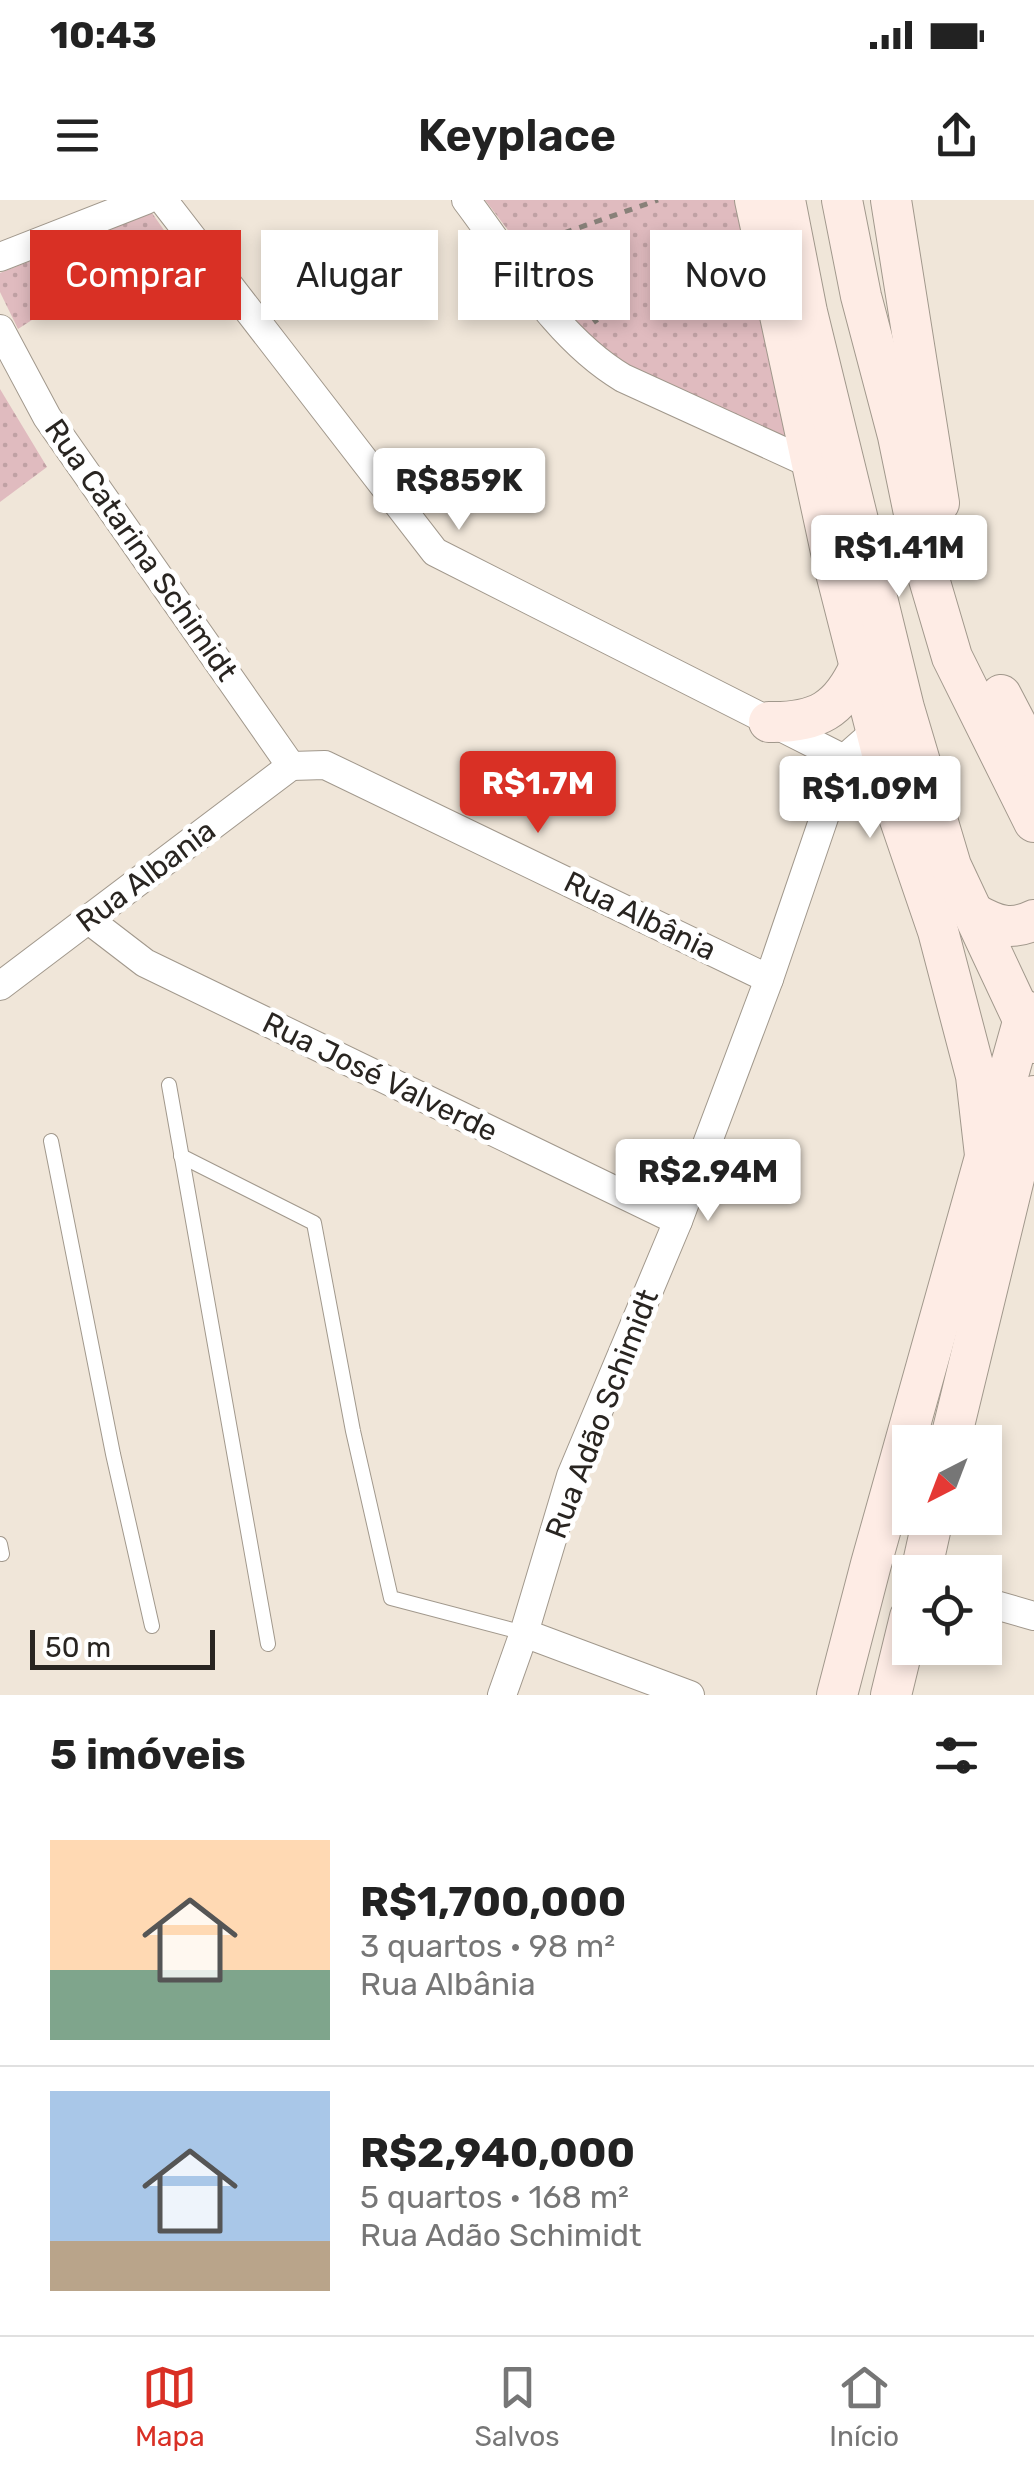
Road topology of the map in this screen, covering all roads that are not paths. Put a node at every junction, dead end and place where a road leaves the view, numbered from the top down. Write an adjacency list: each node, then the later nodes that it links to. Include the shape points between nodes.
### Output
1 (146, 200): 9 (street)
2 (163, 200): 18 (street, via 435,552)
3 (466, 200): 14 (street, via 593,360)
4 (755, 200): 8 (main road)
5 (784, 200): 11 (main road)
6 (842, 200): 11 (main road)
7 (893, 215): 11 (main road, via 884,266); 19 (main road, via 953,576 983,662)
8 (761, 230)
9 (0, 257)
10 (802, 299): 11 (main road)
11 (846, 315): 15 (main road); 22 (main road, via 952,657)
12 (780, 320): 14 (main road)
13 (0, 329): 21 (street, Rua Catarina Schimidt, via 47,417)
14 (810, 464): 15 (street); 16 (main road)
15 (849, 482): 17 (main road)
16 (860, 666): 17 (main road); 18 (main road, via 848,692 830,709)
17 (890, 719): 20 (street, Rua Adão Schimidt); 23 (main road); 26 (main road, via 896,808)
18 (769, 722): 20 (street)
19 (1034, 758)
20 (844, 759): 27 (street, Rua Adão Schimidt)
21 (291, 766): 24 (street, Rua Albania); 27 (street, Rua Albânia, via 325,765)
22 (1034, 822)
23 (975, 914): 25 (main road, via 1010,928); 30 (main road)
24 (89, 920): 29 (street, Rua Albania); 36 (street, Rua José Valverde, via 145,964)
25 (1034, 920)
26 (938, 931): 30 (main road, via 980,1006); 34 (main road, via 976,1076)
27 (770, 979): 36 (street, Rua Adão Schimidt)
28 (1034, 983): 30 (main road)
29 (0, 986)
30 (1030, 1030): 34 (main road)
31 (169, 1085): 35 (lane)
32 (1030, 1118): 34 (main road); 38 (main road)
33 (51, 1141): 44 (lane)
34 (985, 1155): 40 (main road)
35 (181, 1156): 45 (lane, via 314,1222 390,1596); 46 (lane)
36 (678, 1220): 45 (street, Rua Adão Schimidt, via 572,1476)
37 (1034, 1225): 38 (main road)
38 (992, 1259): 39 (main road)
39 (954, 1425)
40 (871, 1564): 41 (street); 50 (main road)
41 (892, 1573)
42 (1002, 1607): 43 (street)
43 (1034, 1616)
44 (152, 1626)
45 (524, 1633): 48 (street, Rua Adão Schimidt); 49 (street)
46 (268, 1644)
47 (898, 1665): 51 (main road)
48 (502, 1695)
49 (690, 1695)
50 (838, 1695)
51 (891, 1695)

